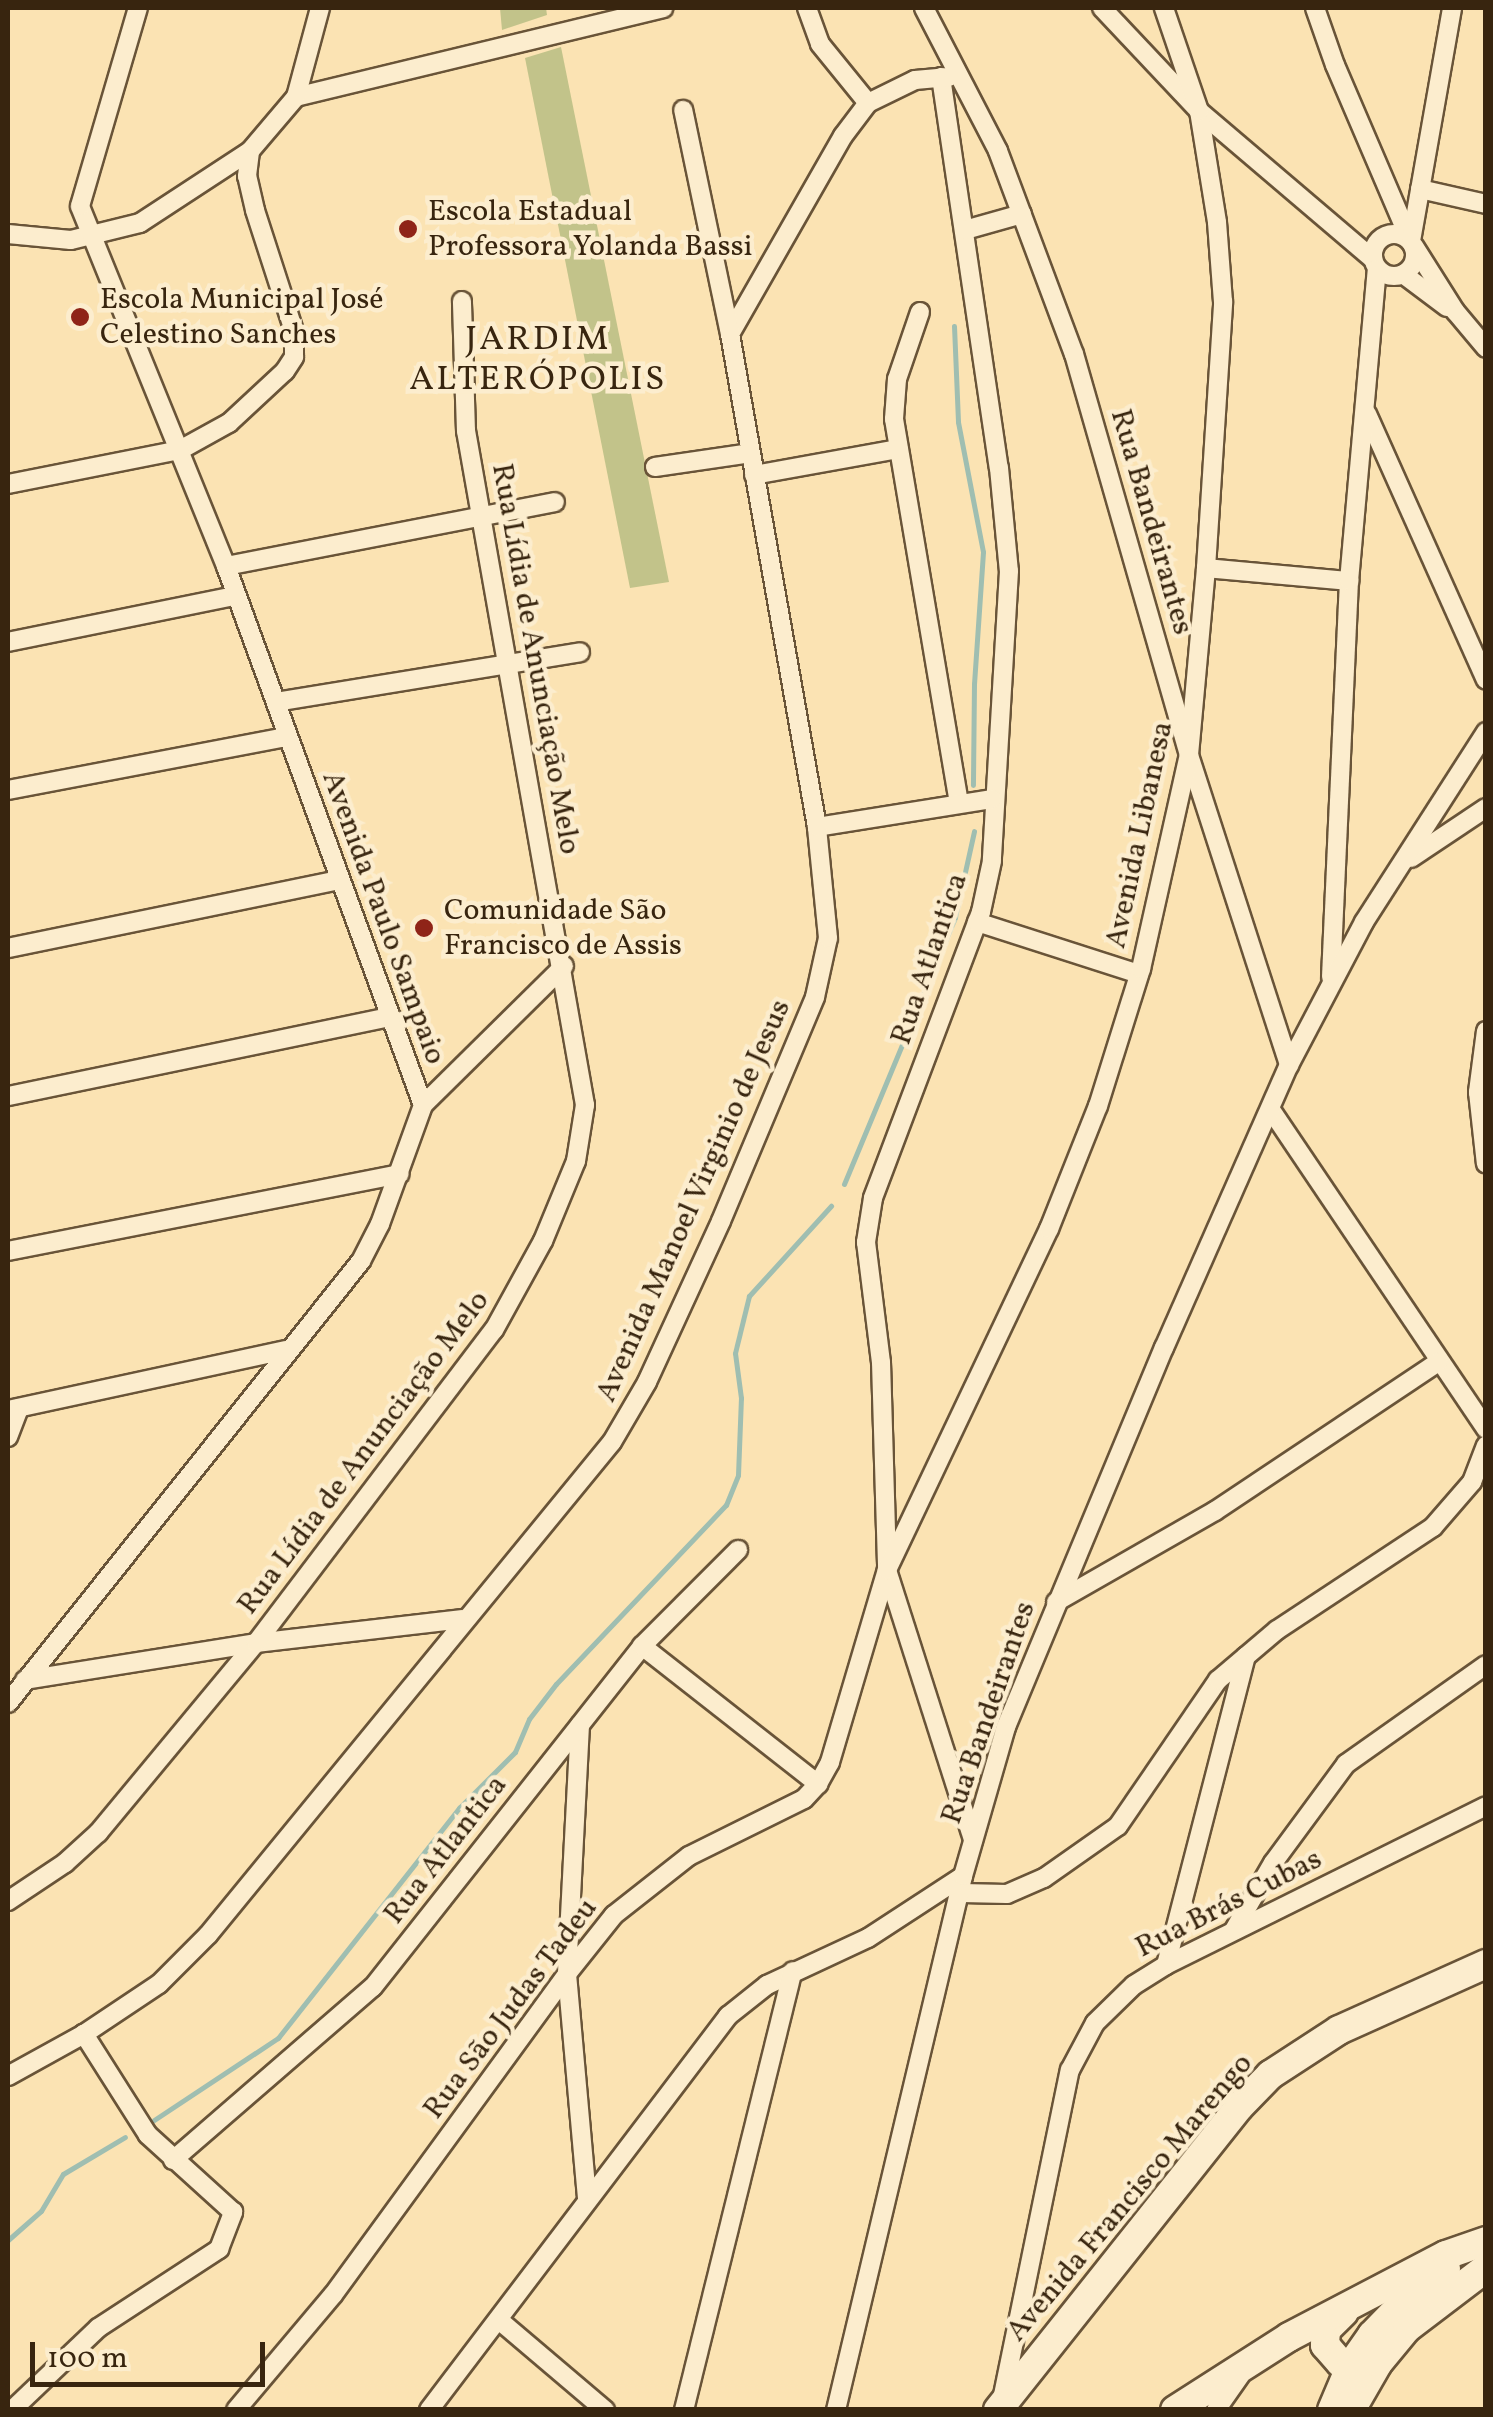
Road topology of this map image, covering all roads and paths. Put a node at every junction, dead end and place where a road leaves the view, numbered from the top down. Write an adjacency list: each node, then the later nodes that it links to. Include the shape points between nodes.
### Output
1 (138, 8): 21 (street, via 80,206)
2 (320, 8): 11 (street)
3 (663, 8): 11 (street)
4 (806, 8): 12 (street, via 820,44)
5 (924, 8): 10 (street, Rua Bandeirantes)
6 (1102, 8): 14 (street)
7 (1164, 8): 14 (street, Avenida Libanesa)
8 (1315, 8): 22 (street)
9 (1452, 8): 16 (street)
10 (950, 77): 12 (street, via 915,80); 18 (street, Rua Bandeirantes, via 998,152); 19 (street, Rua Atlantica)
11 (296, 97): 15 (street)
12 (868, 103): 28 (street)
13 (683, 110): 28 (street, Avenida Manoel Virginio de Jesus)
14 (1199, 112): 23 (street); 40 (street, Avenida Libanesa, via 1222,302)
15 (250, 151): 21 (street, via 140,223); 32 (street, via 247,176 294,331 294,358 230,423)
16 (1420, 188): 17 (street); 22 (street)
17 (1486, 204)
18 (1022, 214): 19 (street); 50 (street, Rua Bandeirantes, via 1074,354)
19 (965, 230): 52 (street, Rua Atlantica, via 1009,572)
20 (8, 234): 21 (street, via 52,240)
21 (88, 235): 32 (street, Avenida Paulo Sampaio)
22 (1412, 243): 23 (street, via 1396,234 1382,237 1373,248); 24 (street, via 1415,258); 27 (street)
23 (1375, 264): 24 (street, via 1390,276); 30 (street)
24 (1403, 274): 27 (street)
25 (462, 301): 38 (street, Rua Lídia de Anunciação Melo, via 462,388)
26 (920, 312): 31 (street, via 897,378)
27 (1459, 316): 29 (street)
28 (730, 334): 33 (street, Avenida Manoel Virginio de Jesus)
29 (1486, 348)
30 (1364, 409): 41 (street); 46 (street)
31 (899, 449): 35 (street); 53 (street)
32 (180, 450): 36 (street); 39 (street, Avenida Paulo Sampaio)
33 (750, 453): 34 (street); 35 (street, Avenida Manoel Virginio de Jesus)
34 (655, 467)
35 (754, 475): 55 (street, Avenida Manoel Virginio de Jesus)
36 (8, 484)
37 (555, 502): 38 (street)
38 (480, 519): 39 (street); 45 (street, Rua Lídia de Anunciação Melo)
39 (226, 566): 42 (street, Avenida Paulo Sampaio)
40 (1206, 568): 41 (street); 50 (street, Avenida Libanesa)
41 (1350, 581): 62 (street)
42 (235, 596): 43 (street); 47 (street, Avenida Paulo Sampaio)
43 (8, 642)
44 (580, 652): 45 (street)
45 (508, 662): 47 (street); 60 (street, Rua Lídia de Anunciação Melo)
46 (1486, 680)
47 (276, 702): 49 (street, Avenida Paulo Sampaio)
48 (1486, 732): 56 (street, Rua Bandeirantes)
49 (288, 737): 51 (street); 57 (street, Avenida Paulo Sampaio)
50 (1189, 755): 61 (street, Avenida Libanesa); 65 (street, Rua Bandeirantes)
51 (8, 790)
52 (992, 798): 53 (street); 58 (street, Rua Atlantica, via 992,862)
53 (959, 802): 55 (street)
54 (1486, 808): 56 (street)
55 (817, 828): 81 (street, Avenida Manoel Virginio de Jesus, via 826,959 721,1222 628,1420)
56 (1402, 864): 62 (street, Rua Bandeirantes)
57 (338, 880): 59 (street); 63 (street, Avenida Paulo Sampaio)
58 (977, 922): 61 (street); 79 (street, Rua Atlantica, via 868,1215 881,1362)
59 (8, 948)
60 (564, 966): 67 (street); 82 (street, Rua Lídia de Anunciação Melo, via 586,1105 584,1129 543,1241 494,1330)
61 (1139, 974): 79 (street, Avenida Libanesa, via 1068,1186)
62 (1331, 983): 65 (street, Rua Bandeirantes)
63 (391, 1018): 66 (street); 67 (street, Avenida Paulo Sampaio)
64 (1486, 1032): 69 (street, via 1478,1092)
65 (1289, 1066): 68 (street, Rua Bandeirantes)
66 (8, 1096)
67 (423, 1105): 70 (street, Avenida Paulo Sampaio)
68 (1271, 1110): 73 (street); 80 (street, Rua Bandeirantes)
69 (1486, 1164)
70 (400, 1174): 71 (street); 72 (street, Avenida Paulo Sampaio, via 361,1261)
71 (8, 1251)
72 (286, 1350): 74 (street); 86 (street, Avenida Paulo Sampaio)
73 (1438, 1362): 75 (street); 80 (street, via 1215,1511)
74 (13, 1409): 76 (street)
75 (1486, 1428)
76 (8, 1437)
77 (1486, 1446): 84 (street, via 1472,1482 1434,1527)
78 (738, 1550): 83 (street, Rua Atlantica)
79 (887, 1570): 89 (street); 91 (street, Rua Atlantica)
80 (1055, 1603): 91 (street, Rua Bandeirantes, via 1006,1727)
81 (463, 1619): 82 (street); 99 (street, Avenida Manoel Virginio de Jesus, via 208,1935 159,1984)
82 (256, 1644): 86 (street); 93 (street, Rua Lídia de Anunciação Melo, via 98,1833)
83 (642, 1646): 88 (street, Rua Atlantica); 89 (street)
84 (1246, 1655): 92 (street, via 1199,1703 1118,1826 1007,1894); 96 (street)
85 (1486, 1666): 94 (street, via 1346,1764)
86 (25, 1680): 87 (street, Avenida Paulo Sampaio)
87 (8, 1703)
88 (580, 1724): 98 (street); 101 (street, Rua Atlantica, via 373,1988)
89 (818, 1784): 98 (street, Rua São Judas Tadeu, via 804,1799 689,1856 645,1887)
90 (1486, 1806): 94 (street, Rua Brás Cubas)
91 (973, 1840): 92 (street, Rua Bandeirantes)
92 (963, 1884): 97 (street, via 868,1938); 116 (street, Rua Bandeirantes)
93 (8, 1901)
94 (1233, 1931): 96 (street, Rua Brás Cubas)
95 (1486, 1964): 110 (main road, Avenida Francisco Marengo, via 1339,2030 1270,2074)
96 (1166, 1965): 110 (street, Rua Brás Cubas, via 1108,2007 1070,2070)
97 (792, 1971): 102 (street, via 728,2016); 115 (street)
98 (566, 1974): 102 (street); 112 (street, Rua São Judas Tadeu, via 334,2295)
99 (84, 2034): 100 (street, Avenida Manoel Virginio de Jesus); 101 (street, via 122,2098)
100 (8, 2076)
101 (173, 2160): 111 (street, via 233,2212 219,2249 98,2328)
102 (588, 2198): 106 (street)
103 (1486, 2242): 105 (main road, via 1446,2255); 109 (main road, via 1390,2314)
104 (1486, 2268): 109 (main road)
105 (1357, 2302): 107 (main road, via 1329,2325); 108 (main road)
106 (500, 2322): 113 (street); 114 (street)
107 (1325, 2345): 108 (main road); 109 (main road, via 1333,2358)
108 (1256, 2360): 117 (main road); 118 (street)
109 (1365, 2364): 119 (main road); 120 (main road)
110 (999, 2408)
111 (12, 2410)
112 (236, 2410)
113 (429, 2410)
114 (604, 2410)
115 (684, 2410)
116 (836, 2410)
117 (1175, 2410)
118 (1216, 2410)
119 (1332, 2410)
120 (1351, 2410)

